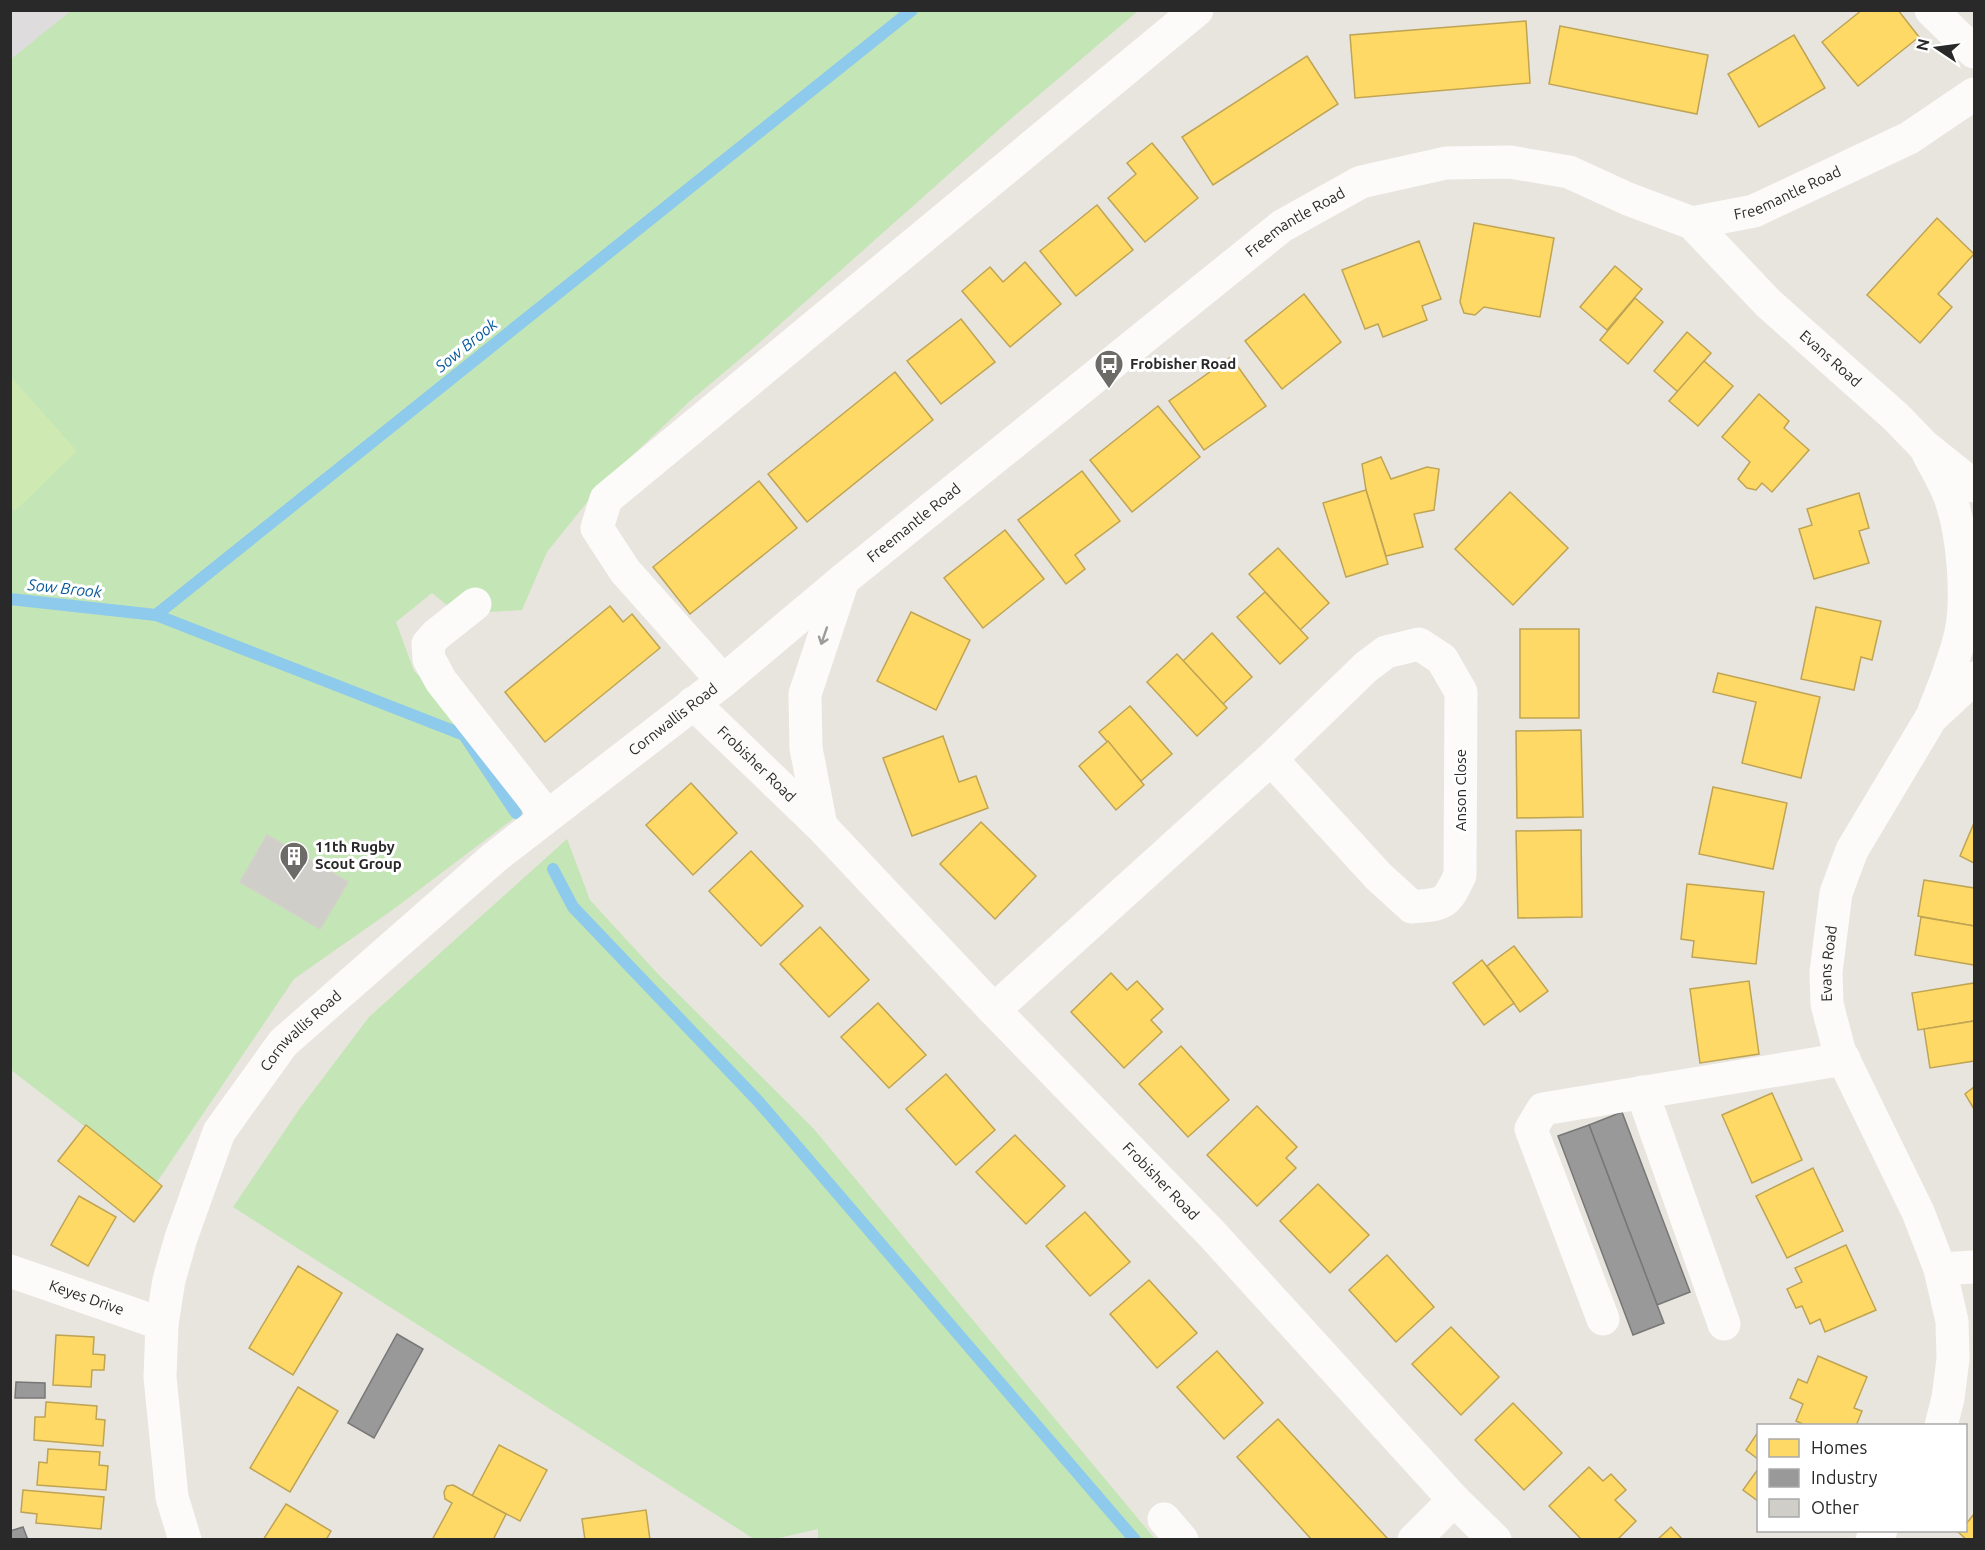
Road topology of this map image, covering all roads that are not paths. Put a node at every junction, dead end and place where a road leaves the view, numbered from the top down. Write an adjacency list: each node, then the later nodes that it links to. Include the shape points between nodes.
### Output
1 (1197, 10): 11 (street, via 606,499 597,528 626,571)
2 (1931, 10): 3 (street)
3 (1974, 52)
4 (1974, 94): 5 (street, Freemantle Road, via 1909,138 1754,211)
5 (1692, 223): 6 (street, Evans Road, via 1768,303); 8 (street, Freemantle Road, via 1569,172 1510,162 1446,163 1361,182 1282,226)
6 (1924, 446): 7 (street, Evans Road); 13 (street, via 1952,503 1964,589 1962,630)
7 (1974, 486)
8 (843, 580): 11 (street, Freemantle Road); 16 (street, Frobisher Road, one-way to 16, via 805,694 806,748)
9 (475, 603): 15 (street, via 428,644 429,659 441,681)
10 (1974, 678): 13 (street, Evans Road)
11 (723, 681): 12 (street, Cornwallis Road)
12 (693, 703): 15 (street, Cornwallis Road); 16 (street, Frobisher Road)
13 (1931, 718): 18 (street, Evans Road, via 1852,850 1836,893 1826,972 1827,1004)
14 (1271, 759): 14 (street, Anson Close, via 1386,652 1419,644 1442,659 1461,692 1460,875 1450,895 1440,905 1412,907 1378,876); 17 (street, Anson Close)
15 (547, 816): 24 (street, Cornwallis Road, via 283,1043 219,1132 181,1238)
16 (821, 826): 17 (street, Frobisher Road)
17 (994, 1010): 27 (street, Frobisher Road, via 1212,1234)
18 (1844, 1059): 19 (street); 21 (street, Evans Road, via 1918,1212)
19 (1642, 1092): 23 (street, via 1543,1109 1531,1129); 25 (street)
20 (1974, 1267): 21 (street)
21 (1940, 1269): 26 (street, Evans Road, via 1952,1321)
22 (10, 1271): 24 (street, Keyes Drive)
23 (1603, 1319)
24 (162, 1324): 28 (street, Cornwallis Road, via 160,1377 167,1455 172,1497)
25 (1724, 1324)
26 (1954, 1405)
27 (1454, 1500): 29 (street); 30 (street, Frobisher Road)
28 (184, 1539)
29 (1414, 1539)
30 (1495, 1539)

